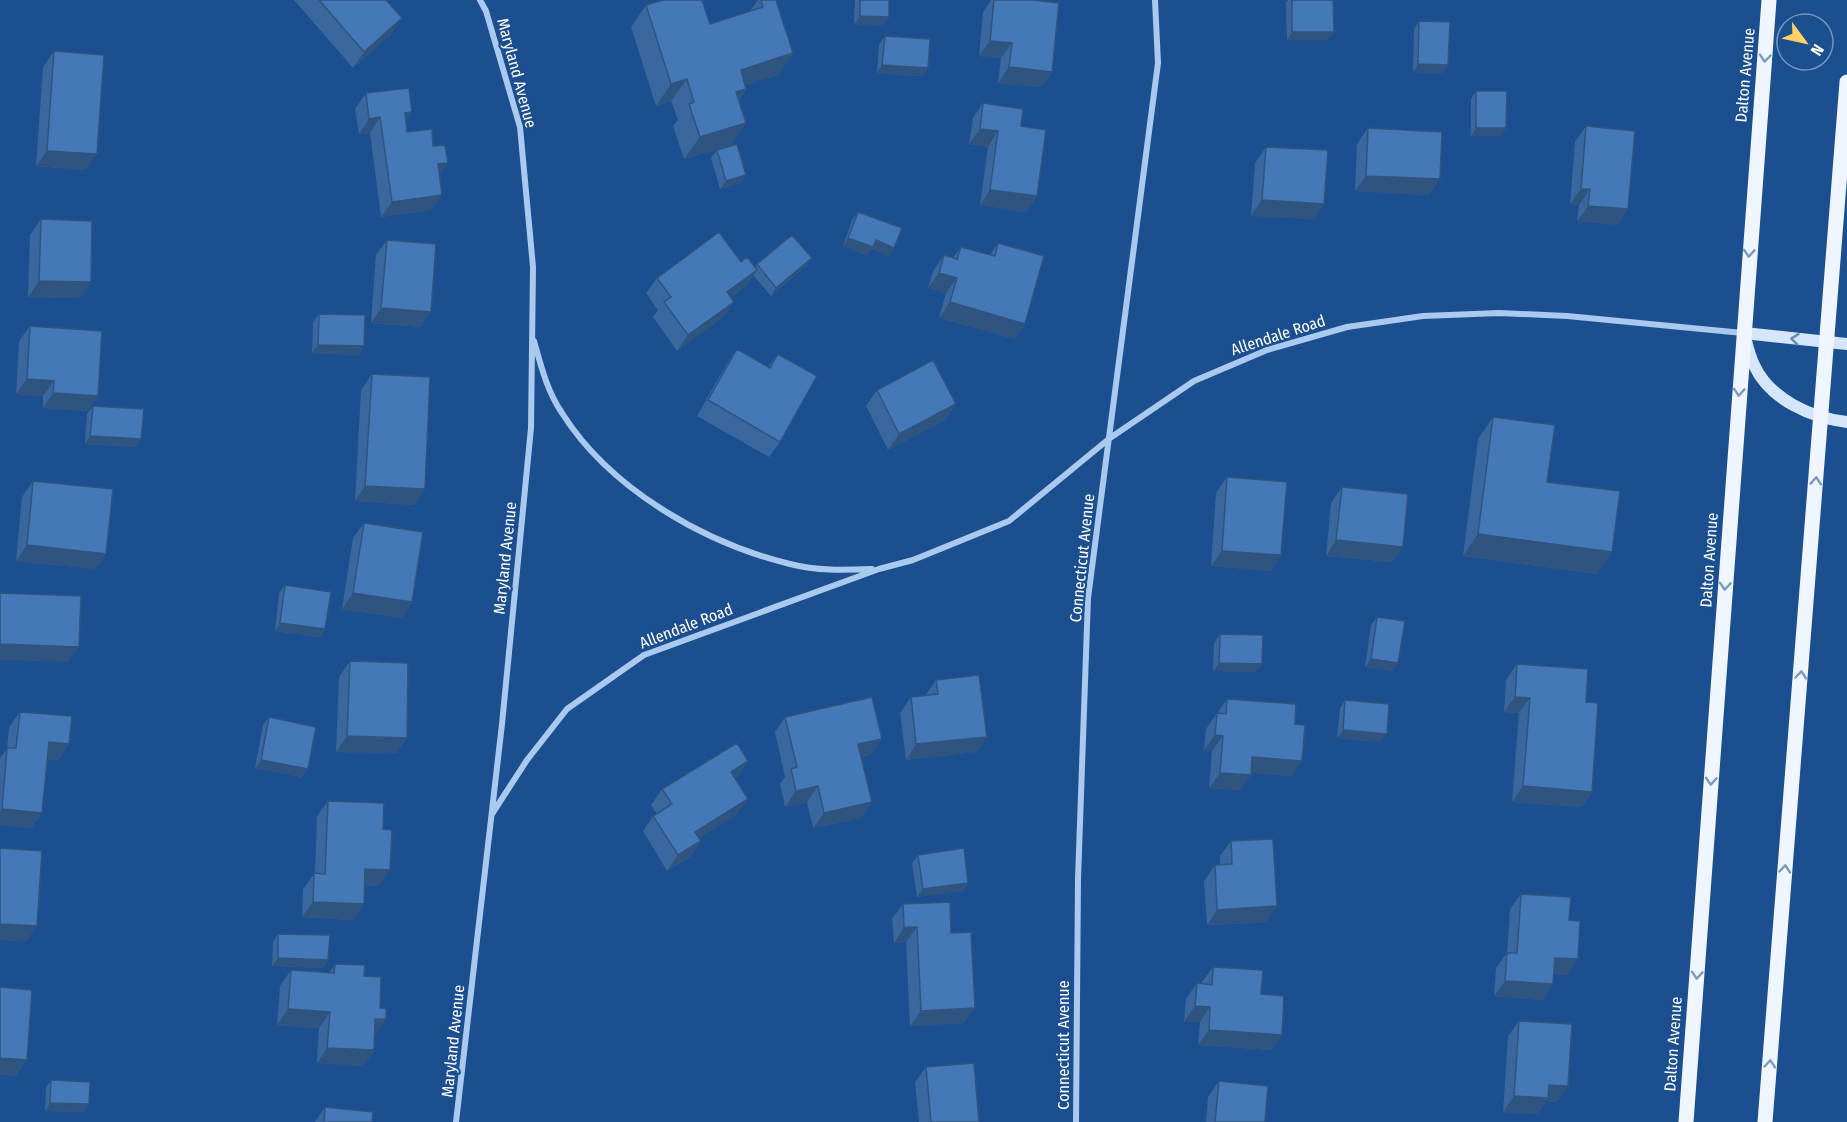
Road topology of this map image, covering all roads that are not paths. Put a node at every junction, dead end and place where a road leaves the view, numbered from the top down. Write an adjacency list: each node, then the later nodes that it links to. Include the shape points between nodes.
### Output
1 (480, 0): 5 (street, Maryland Avenue, via 520,127 532,267)
2 (1155, 0): 11 (street, Connecticut Avenue, via 1158,63)
3 (1769, 0): 6 (main road, Dalton Avenue, one-way to 6)
4 (1847, 82): 7 (main road)
5 (532, 331): 12 (street, Allendale Road, via 543,375 561,412 589,449 665,511 747,552 791,565 832,571); 13 (street, Maryland Avenue, via 531,428)
6 (1744, 333): 7 (street, one-way to 6); 9 (street, via 1754,366 1769,387); 11 (street, Allendale Road, via 1499,313 1423,316 1347,327 1267,350 1194,381); 16 (main road, Dalton Avenue, one-way to 16)
7 (1827, 342): 8 (street); 9 (main road)
8 (1847, 344)
9 (1822, 419): 10 (street); 17 (main road, one-way to 9)
10 (1847, 422)
11 (1110, 438): 12 (street, Allendale Road, via 1009,520 913,560); 15 (street, Connecticut Avenue, via 1088,598 1078,879)
12 (879, 569): 13 (street, Allendale Road, via 644,654 567,709)
13 (492, 814): 14 (street, Maryland Avenue)
14 (456, 1122)
15 (1076, 1122)
16 (1686, 1122)
17 (1765, 1122)

